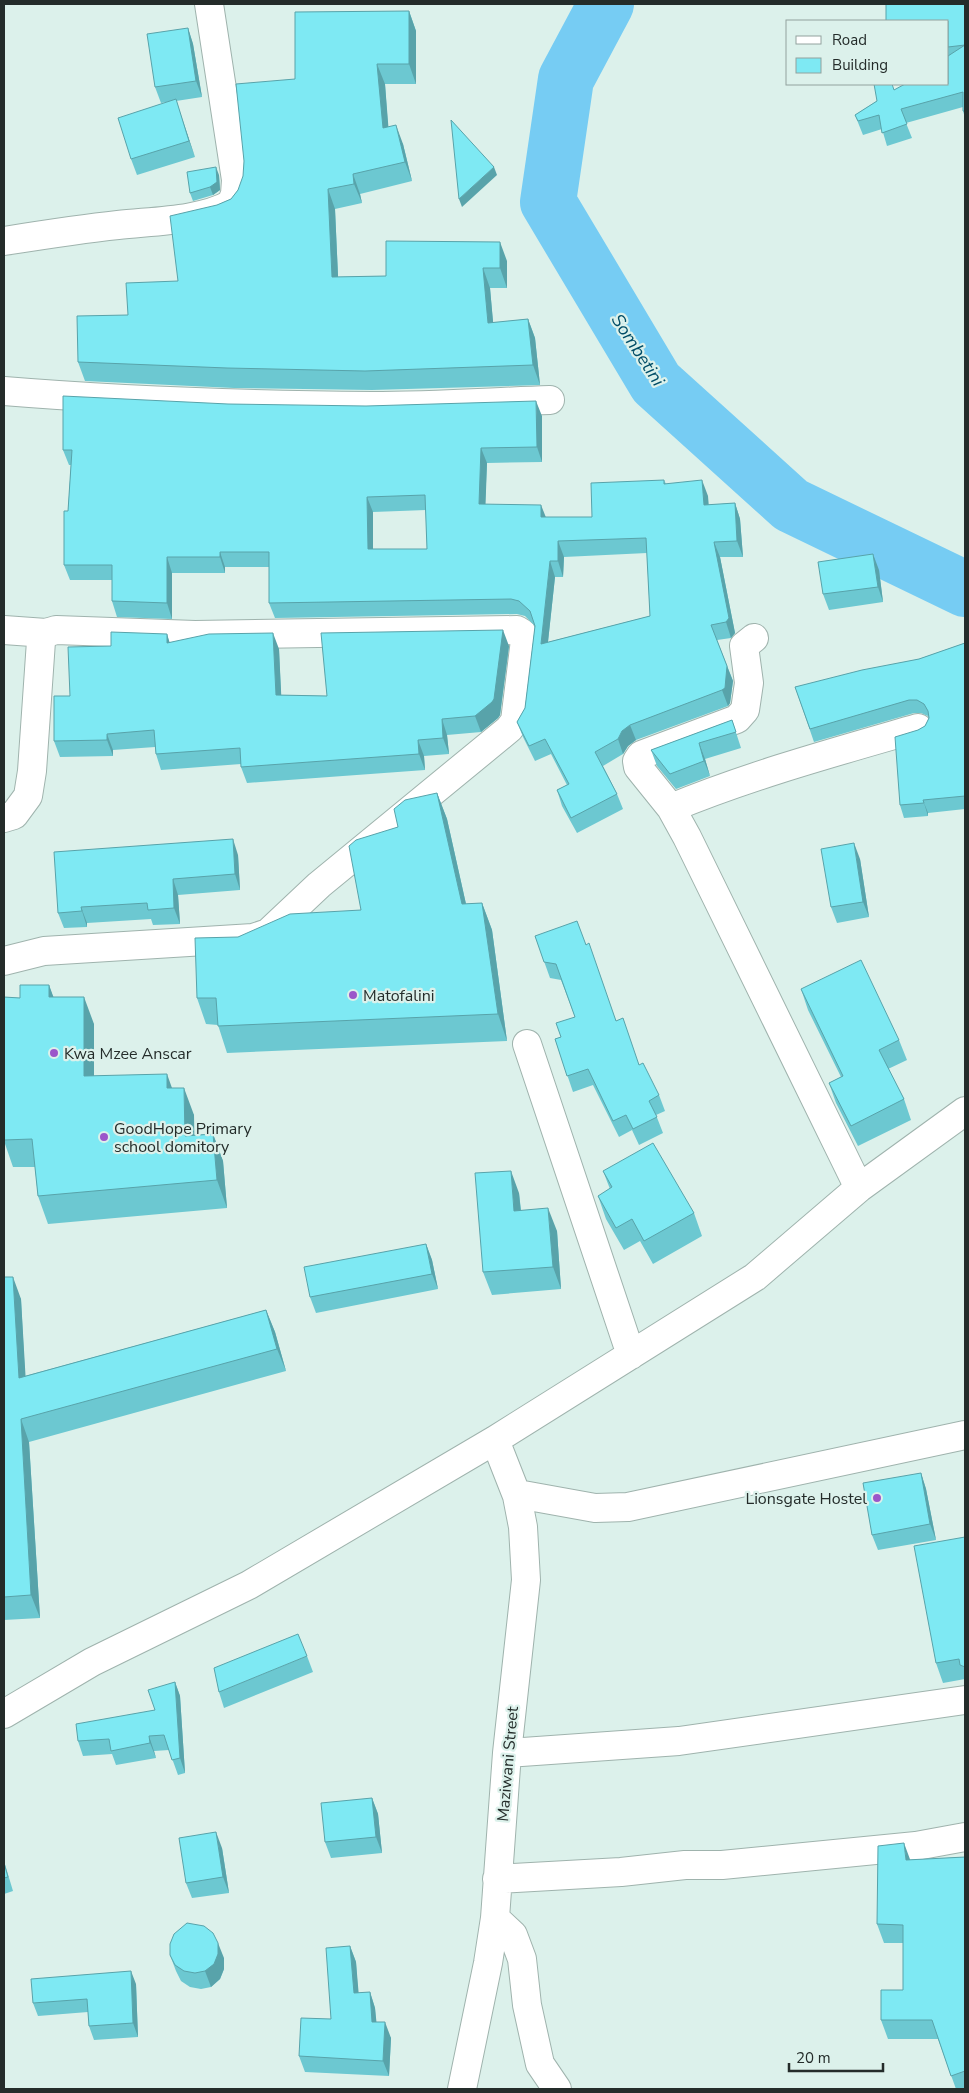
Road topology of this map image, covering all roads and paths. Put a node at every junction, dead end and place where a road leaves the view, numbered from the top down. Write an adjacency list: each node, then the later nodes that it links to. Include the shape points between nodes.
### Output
1 (209, 4): 2 (street, via 236,180 231,204 198,216)
2 (4, 241)
3 (4, 391): 4 (street, via 374,406)
4 (550, 400)
5 (4, 630): 6 (street)
6 (46, 633): 10 (street, via 41,642 28,796 14,815); 11 (street, via 56,630 195,635 517,630 525,640 515,721 509,729 319,885 268,933 252,938 44,951)
7 (754, 638): 9 (street, via 744,646 749,683 745,710 736,719 640,755 638,767)
8 (918, 728): 9 (street, via 795,763)
9 (671, 808): 14 (street)
10 (4, 818)
11 (4, 961)
12 (527, 1044): 15 (street)
13 (965, 1111): 14 (street)
14 (859, 1188): 15 (street, via 755,1277)
15 (631, 1355): 17 (street)
16 (965, 1435): 18 (street, via 628,1507 596,1508)
17 (495, 1440): 18 (street, Maziwani Street); 20 (street, via 249,1585 92,1662)
18 (517, 1496): 21 (street, Maziwani Street, via 523,1527 526,1580)
19 (965, 1700): 21 (street, via 679,1741)
20 (4, 1714)
21 (507, 1753): 23 (street, Maziwani Street)
22 (965, 1837): 23 (street, via 916,1846 722,1865)
23 (497, 1878): 24 (street, Maziwani Street)
24 (495, 1918): 25 (street, Maziwani Street); 26 (street, via 513,1935 522,1959 527,2005 540,2064)
25 (462, 2089)
26 (557, 2089)

